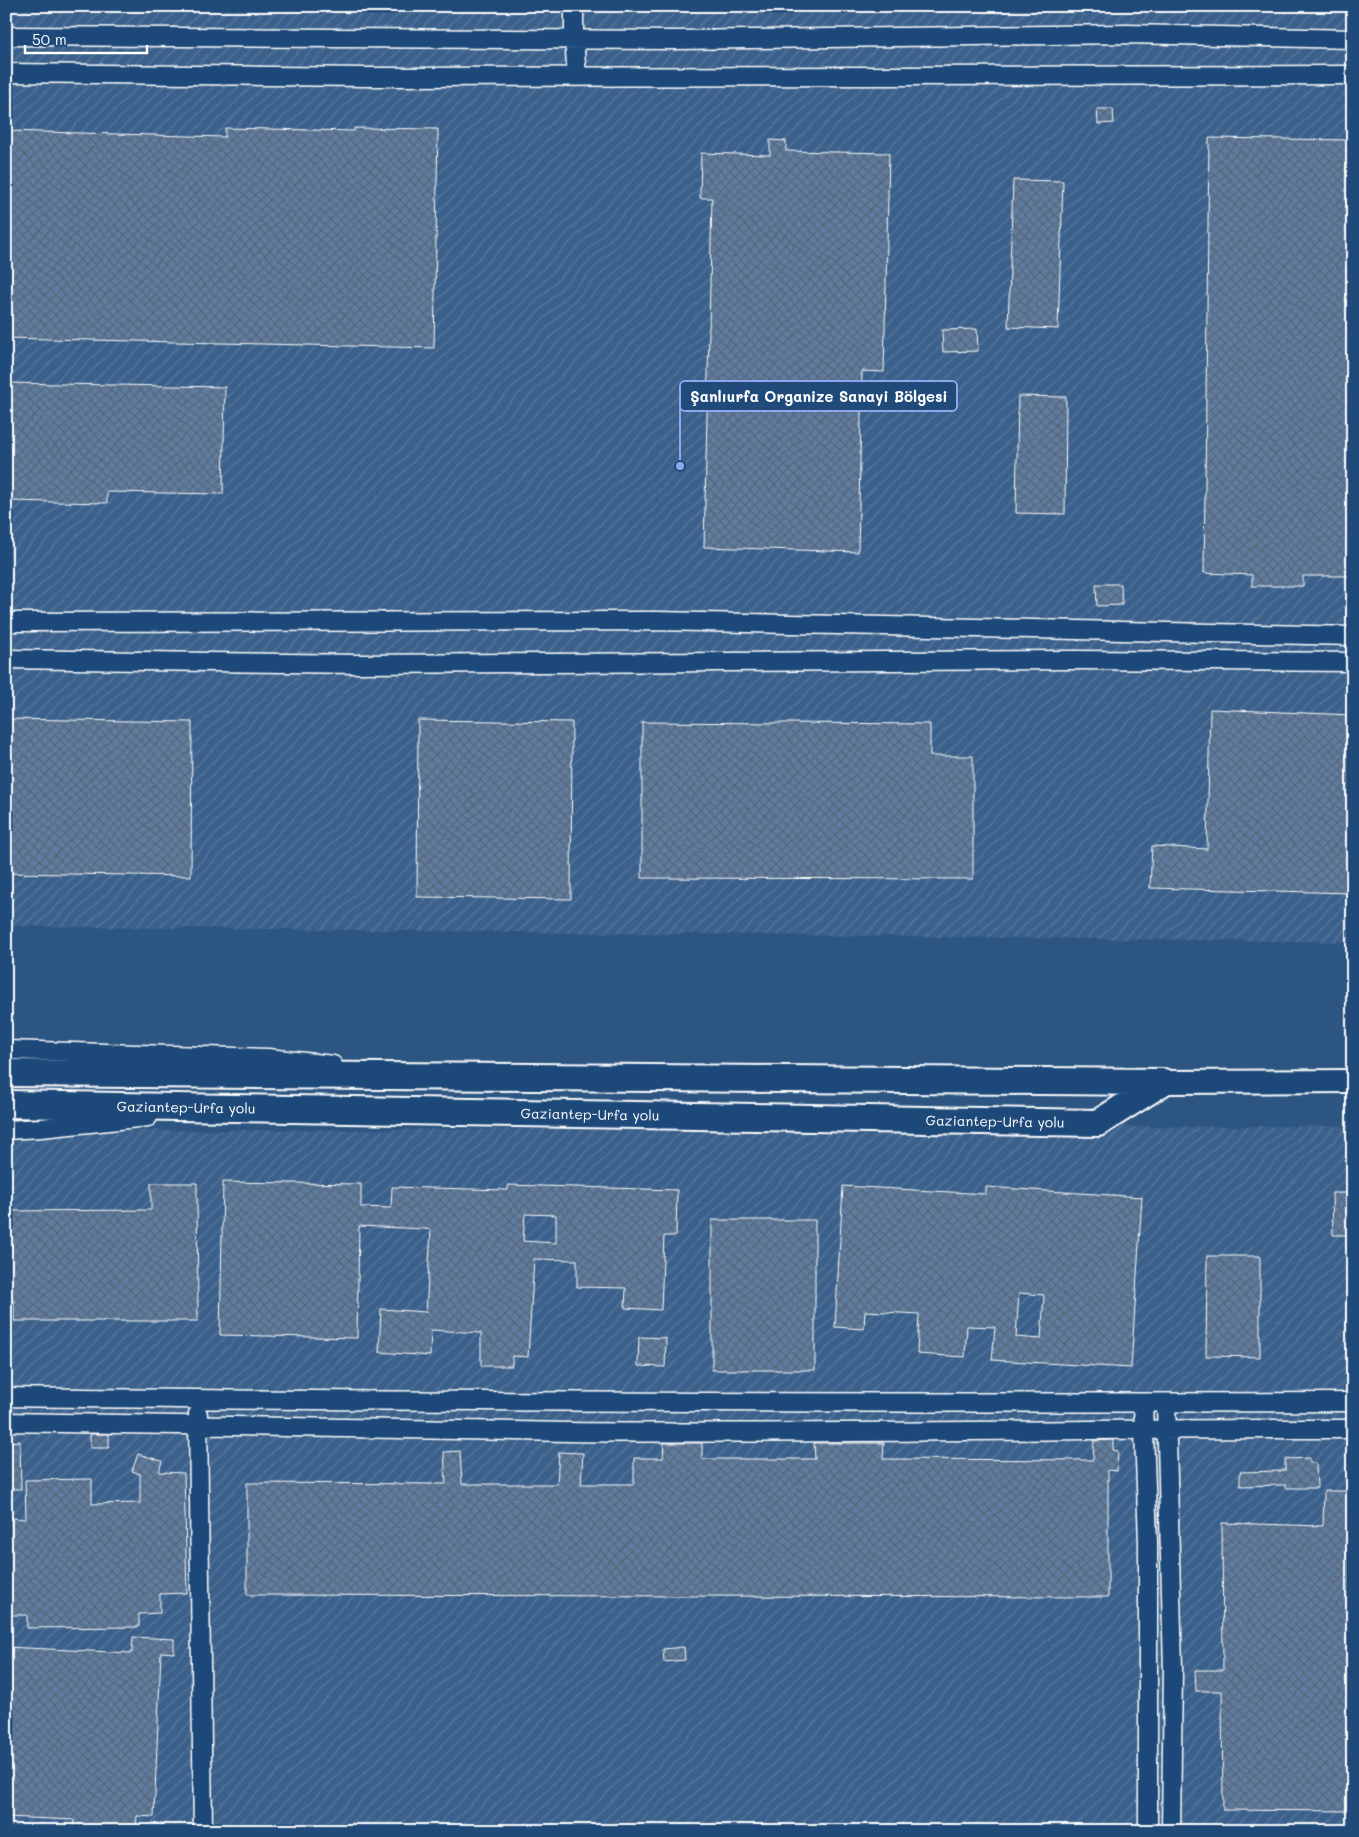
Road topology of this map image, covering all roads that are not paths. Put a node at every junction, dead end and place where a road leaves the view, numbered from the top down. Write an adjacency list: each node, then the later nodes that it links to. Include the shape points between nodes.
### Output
1 (574, 6): 3 (street)
2 (6, 36): 3 (street)
3 (574, 39): 4 (street, via 1117,34); 7 (street)
4 (1353, 39)
5 (6, 73): 7 (street)
6 (1353, 75): 7 (street)
7 (577, 76)
8 (6, 622): 9 (street, via 657,621)
9 (1353, 636)
10 (6, 659): 11 (street, via 358,664 1056,660)
11 (1353, 662)
12 (6, 1050): 14 (street, via 268,1058)
13 (6, 1073): 14 (highway)
14 (438, 1076): 16 (highway)
15 (1353, 1081): 16 (main road)
16 (1163, 1082): 18 (highway, Gaziantep-Urfa yolu, via 1098,1123)
17 (6, 1104): 18 (highway, Gaziantep-Urfa yolu)
18 (228, 1108): 19 (street)
19 (6, 1130)
20 (6, 1397): 21 (street)
21 (198, 1400): 24 (street); 26 (street)
22 (1166, 1402): 23 (street); 24 (street); 27 (street)
23 (1353, 1402)
24 (1143, 1404): 28 (street)
25 (6, 1422): 26 (street)
26 (198, 1424): 28 (street, via 569,1432); 30 (street)
27 (1168, 1428): 28 (street); 29 (street); 32 (street, via 1173,1669)
28 (1145, 1429): 31 (street)
29 (1353, 1429)
30 (203, 1831)
31 (1148, 1831)
32 (1170, 1831)

